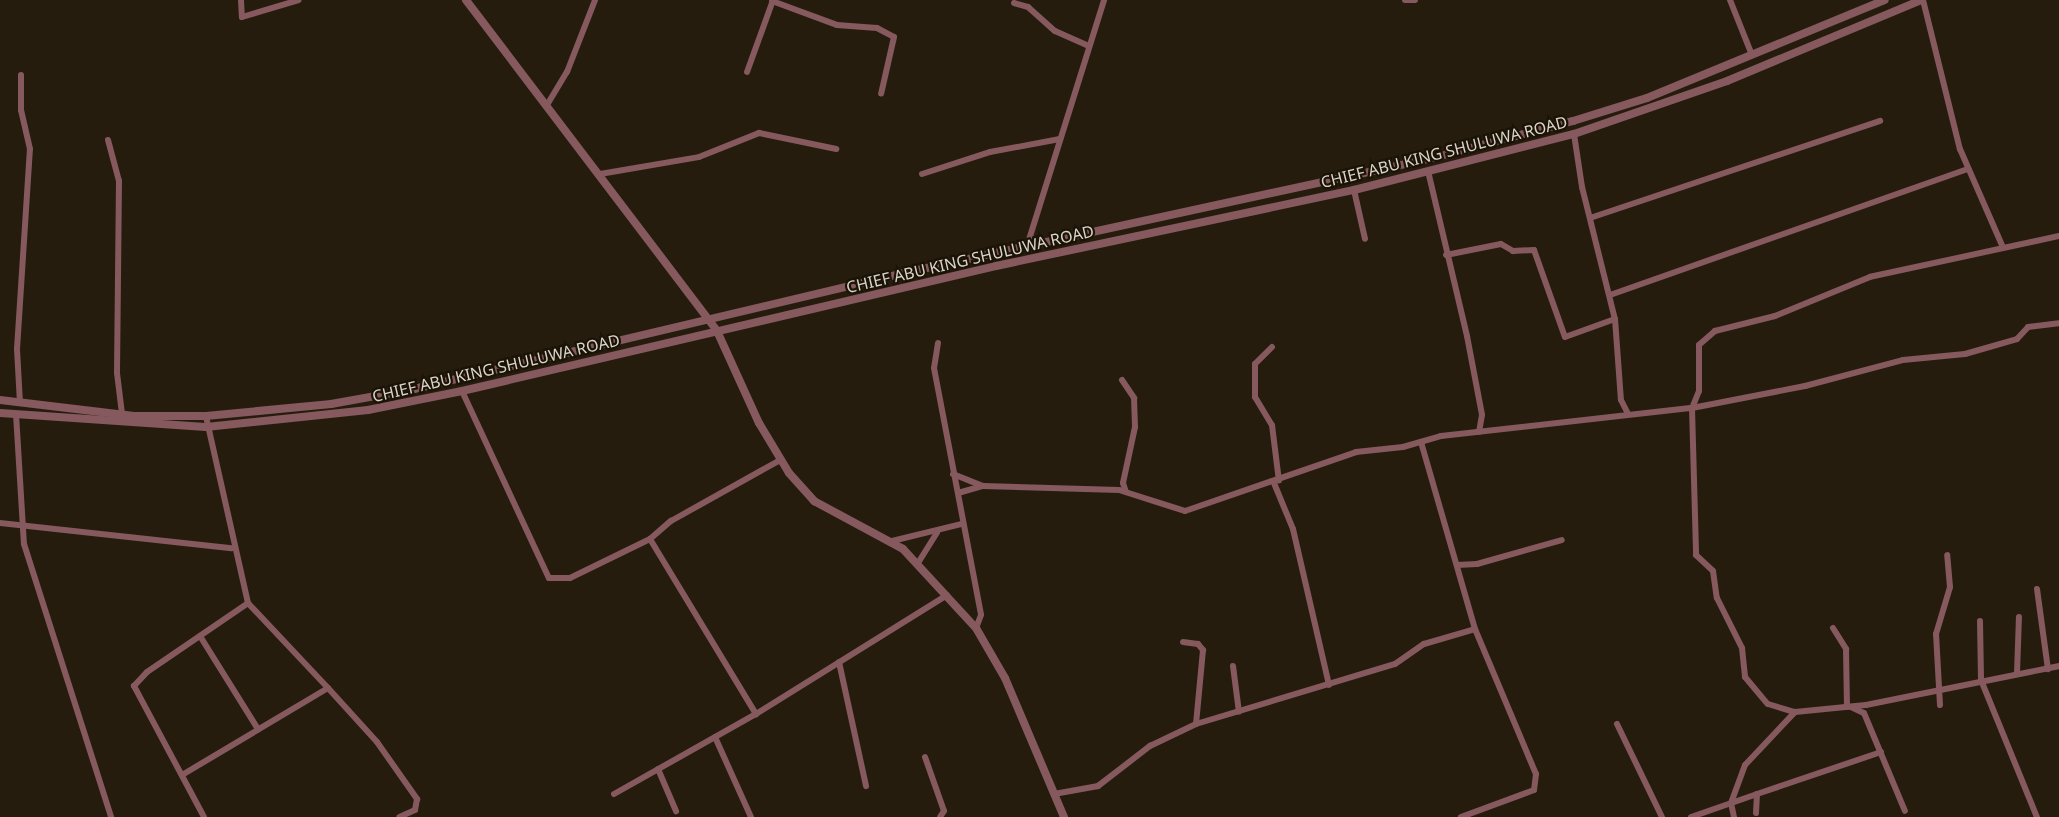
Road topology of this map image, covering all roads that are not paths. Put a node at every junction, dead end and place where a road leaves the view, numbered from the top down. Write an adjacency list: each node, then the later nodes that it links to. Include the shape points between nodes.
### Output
1 (241, 0): 2 (street, via 242,17)
2 (299, 0)
3 (466, 0): 20 (street)
4 (595, 0): 20 (street, via 567,72)
5 (772, 0): 16 (street); 19 (street, via 837,25 877,28 894,37)
6 (1104, 0): 13 (street)
7 (1405, 0): 8 (street)
8 (1415, 0)
9 (1730, 0): 14 (street)
10 (1885, 0): 14 (street)
11 (1923, 0): 18 (street, CHIEF ABU KING SHULUWA ROAD); 26 (street)
12 (1014, 3): 13 (street, via 1028,7 1055,31)
13 (1089, 46): 23 (street)
14 (1752, 55): 15 (street)
15 (1723, 67): 18 (street); 31 (street, via 1573,121 1433,158)
16 (747, 72)
17 (21, 75): 50 (street, via 20,98 30,149 17,349)
18 (1727, 81): 22 (street, CHIEF ABU KING SHULUWA ROAD)
19 (881, 94)
20 (547, 105): 28 (street)
21 (1880, 121): 32 (street)
22 (1574, 134): 27 (street, CHIEF ABU KING SHULUWA ROAD); 32 (street)
23 (1060, 139): 29 (street, via 990,152); 37 (street)
24 (108, 140): 54 (street, via 119,181 117,373)
25 (836, 149): 28 (street, via 759,133 699,157)
26 (1968, 169): 36 (street); 39 (street)
27 (1428, 171): 30 (street, CHIEF ABU KING SHULUWA ROAD); 38 (street)
28 (600, 174): 41 (street)
29 (922, 174)
30 (1354, 190): 33 (street, CHIEF ABU KING SHULUWA ROAD); 35 (street)
31 (1198, 209): 33 (street); 37 (street)
32 (1590, 218): 39 (street)
33 (1199, 223): 43 (street, CHIEF ABU KING SHULUWA ROAD)
34 (2059, 236): 36 (street)
35 (1365, 239)
36 (2002, 245): 51 (street, via 1870,277 1775,316 1715,330 1699,345 1699,392)
37 (1027, 246): 41 (street)
38 (1446, 255): 40 (street, via 1501,244 1513,251 1533,250 1565,337); 59 (street, via 1482,415)
39 (1610, 296): 40 (street)
40 (1615, 319): 49 (street)
41 (708, 320): 43 (street); 57 (street, via 414,389 331,404)
42 (2059, 323): 51 (street, via 2028,327 2017,339 1965,354 1903,360 1804,386)
43 (717, 331): 47 (street, CHIEF ABU KING SHULUWA ROAD); 61 (street)
44 (938, 344): 62 (street, via 934,368)
45 (1272, 347): 63 (street, via 1255,364 1255,397 1272,425)
46 (1122, 380): 64 (street, via 1134,398 1135,427)
47 (462, 391): 58 (street, CHIEF ABU KING SHULUWA ROAD, via 368,410); 73 (street, via 549,578 570,578)
48 (0, 400): 50 (street)
49 (1621, 400): 55 (street); 56 (street)
50 (20, 403): 54 (street)
51 (1692, 408): 56 (street); 102 (street, via 1696,555 1713,571 1717,598 1742,648 1745,677 1768,704)
52 (0, 413): 53 (street, CHIEF ABU KING SHULUWA ROAD)
53 (16, 414): 58 (street, CHIEF ABU KING SHULUWA ROAD); 71 (street)
54 (122, 414): 57 (street)
55 (1614, 414): 56 (street); 59 (street)
56 (1628, 414)
57 (206, 416): 58 (street)
58 (206, 427): 76 (street)
59 (1479, 432): 60 (street)
60 (1421, 442): 63 (street, via 1356,452); 79 (street)
61 (780, 460): 73 (street, via 671,521); 75 (street, via 814,501)
62 (953, 474): 65 (street); 68 (street)
63 (1276, 482): 67 (street, via 1238,490 1180,512); 96 (street, via 1293,529)
64 (1123, 483): 66 (street); 67 (street)
65 (983, 486): 66 (street); 68 (street)
66 (1116, 490): 67 (street)
67 (1126, 492)
68 (958, 493): 70 (street)
69 (0, 523): 71 (street)
70 (962, 524): 72 (street); 85 (street, via 981,615)
71 (20, 525): 76 (street); 120 (street)
72 (937, 533): 75 (street); 78 (street)
73 (650, 539): 103 (street)
74 (1562, 540): 79 (street, via 1477,564)
75 (892, 541): 78 (street)
76 (232, 548): 82 (street)
77 (1947, 555): 98 (street, via 1950,587 1936,634)
78 (918, 563): 81 (street)
79 (1457, 565): 87 (street)
80 (2037, 589): 93 (street)
81 (948, 595): 85 (street); 90 (street)
82 (248, 603): 88 (street); 97 (street)
83 (2019, 617): 94 (street)
84 (1980, 621): 95 (street)
85 (976, 628): 113 (street, via 1005,678)
86 (1833, 628): 100 (street, via 1846,649)
87 (1475, 629): 96 (street, via 1424,644 1395,664); 126 (street, via 1536,782 1531,792)
88 (200, 636): 106 (street); 111 (street, via 134,683)
89 (1183, 642): 104 (street, via 1197,644 1203,650)
90 (839, 662): 103 (street); 112 (street)
91 (1233, 666): 101 (street)
92 (2059, 667): 93 (street)
93 (2048, 669): 94 (street)
94 (2018, 673): 95 (street)
95 (1981, 680): 98 (street); 130 (street)
96 (1329, 685): 101 (street)
97 (328, 688): 106 (street); 122 (street, via 378,742 417,799 415,810)
98 (1941, 690): 99 (street); 100 (street)
99 (1940, 705)
100 (1849, 707): 102 (street); 108 (street, via 1864,713)
101 (1239, 712): 104 (street)
102 (1795, 712): 116 (street, via 1745,765)
103 (756, 714): 107 (street)
104 (1196, 724): 113 (street, via 1150,746 1098,786)
105 (1617, 724): 127 (street)
106 (258, 729): 111 (street)
107 (715, 737): 110 (street); 123 (street)
108 (1881, 752): 114 (street); 118 (street)
109 (925, 757): 124 (street, via 944,811)
110 (658, 769): 115 (street); 117 (street)
111 (182, 775): 121 (street)
112 (866, 786)
113 (1054, 794): 125 (street)
114 (1757, 794): 116 (street); 119 (street)
115 (614, 795)
116 (1731, 803): 128 (street); 129 (street)
117 (676, 811)
118 (1905, 811)
119 (1756, 813)
120 (111, 817)
121 (204, 817)
122 (399, 817)
123 (751, 817)
124 (940, 817)
125 (1064, 817)
126 (1461, 817)
127 (1662, 817)
128 (1691, 817)
129 (1734, 817)
130 (2037, 817)

